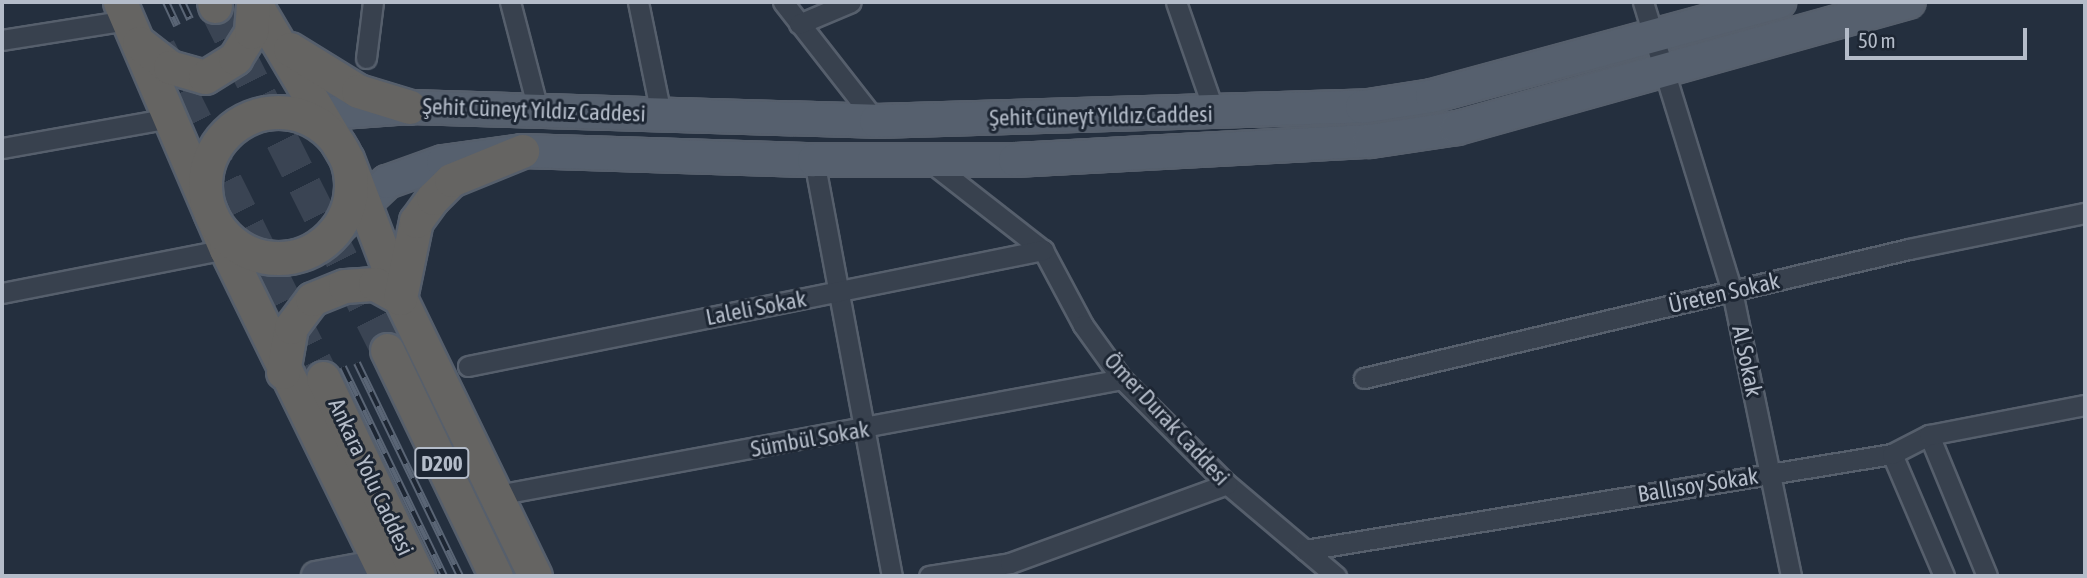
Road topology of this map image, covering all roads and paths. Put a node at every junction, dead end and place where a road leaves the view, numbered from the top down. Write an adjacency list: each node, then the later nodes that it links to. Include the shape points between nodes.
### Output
1 (254, 2): 11 (highway, via 251,32 234,58 205,77 170,67); 15 (highway)
2 (373, 2): 16 (street)
3 (510, 2): 20 (street)
4 (638, 2): 21 (street)
5 (783, 2): 12 (street)
6 (851, 2): 12 (street)
7 (1176, 2): 22 (street)
8 (1643, 2): 13 (street, Al Sokak)
9 (1779, 2): 13 (main road, Şehit Cüneyt Yıldız Caddesi)
10 (1909, 2): 17 (main road)
11 (136, 21): 14 (street); 23 (highway)
12 (799, 24): 24 (street)
13 (1655, 36): 17 (street, Al Sokak); 22 (main road, Şehit Cüneyt Yıldız Caddesi, via 1432,96 1362,107)
14 (2, 40)
15 (278, 40): 18 (highway, via 358,91); 19 (highway)
16 (366, 58)
17 (1665, 70): 29 (main road, via 1457,128 1370,141 1014,160); 36 (street, Al Sokak)
18 (410, 107): 19 (main road, Şehit Cüneyt Yıldız Caddesi); 20 (main road, Şehit Cüneyt Yıldız Caddesi)
19 (312, 113): 27 (highway); 32 (highway, via 258,114 223,136 206,173)
20 (539, 113): 21 (main road, Şehit Cüneyt Yıldız Caddesi)
21 (661, 114): 24 (main road, Şehit Cüneyt Yıldız Caddesi)
22 (1215, 114): 24 (main road, Şehit Cüneyt Yıldız Caddesi)
23 (171, 118): 25 (street); 32 (highway)
24 (876, 121)
25 (2, 148)
26 (522, 150): 28 (main road); 30 (main road, via 443,162 387,182); 39 (highway, via 451,180 433,198 416,221)
27 (347, 159): 30 (highway); 33 (highway, via 350,195)
28 (814, 160): 29 (main road); 37 (street)
29 (929, 160): 35 (street, Ömer Durak Caddesi)
30 (363, 204): 33 (main road); 39 (highway)
31 (2085, 213): 36 (street, Üreten Sokak)
32 (211, 215): 33 (highway, via 239,247 270,257 303,254); 34 (highway)
33 (337, 229)
34 (226, 249): 38 (street); 42 (highway)
35 (1043, 250): 37 (street, Laleli Sokak); 45 (street, Ömer Durak Caddesi, via 1083,325)
36 (1732, 291): 44 (street, Üreten Sokak); 50 (street, Al Sokak)
37 (839, 292): 41 (street, Laleli Sokak); 47 (street)
38 (2, 293)
39 (400, 298): 42 (highway, via 375,284 345,286 312,299 291,327); 52 (highway)
40 (387, 350): 57 (highway, D200)
41 (468, 366)
42 (284, 372): 54 (highway)
43 (323, 378): 56 (highway, Ankara Yolu Caddesi)
44 (1364, 378)
45 (1122, 379): 47 (street, Sümbül Sokak); 51 (street, Ömer Durak Caddesi)
46 (2085, 405): 48 (street, Ballısoy Sokak)
47 (864, 429): 52 (street, Sümbül Sokak); 59 (street)
48 (1929, 435): 49 (street, Ballısoy Sokak); 64 (street)
49 (1892, 454): 50 (street, Ballısoy Sokak); 63 (street)
50 (1772, 474): 53 (street, Ballısoy Sokak); 62 (street, Al Sokak)
51 (1227, 484): 53 (street, Ömer Durak Caddesi); 60 (street, via 1010,563)
52 (497, 495): 58 (highway)
53 (1305, 550): 61 (street, Ömer Durak Caddesi)
54 (383, 570): 55 (main road)
55 (316, 576)
56 (418, 576)
57 (496, 576)
58 (535, 576)
59 (892, 576)
60 (929, 576)
61 (1336, 576)
62 (1791, 576)
63 (1944, 576)
64 (1986, 576)

